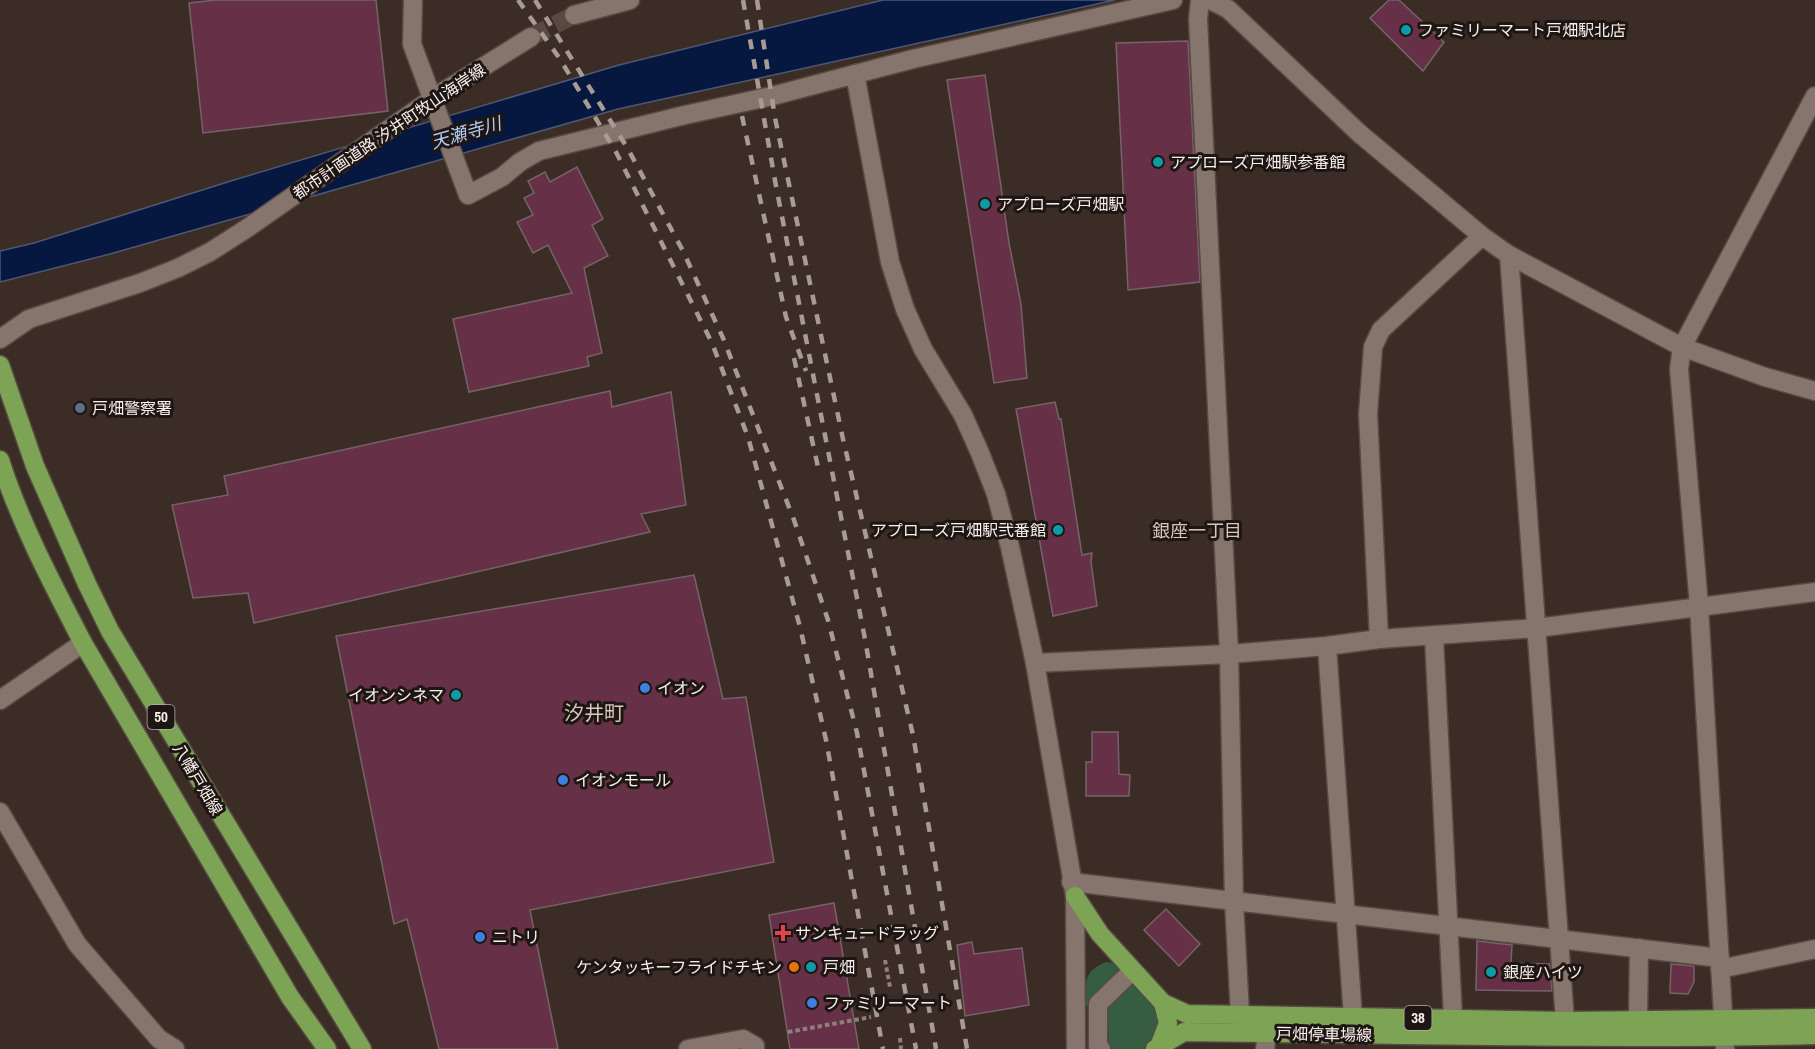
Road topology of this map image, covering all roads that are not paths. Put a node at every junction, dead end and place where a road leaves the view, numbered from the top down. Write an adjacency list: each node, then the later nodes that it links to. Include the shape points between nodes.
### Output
1 (413, 0): 10 (street, via 412,44)
2 (630, 0): 6 (street)
3 (1173, 0): 8 (street)
4 (1200, 0): 25 (street)
5 (1210, 0): 11 (street, via 1228,9 1359,133)
6 (574, 15)
7 (531, 37): 10 (street, 都市計画道路 汐井町牧山海岸線)
8 (855, 74): 10 (street, via 539,151 468,195); 26 (street, via 890,262 922,349 963,415 996,494)
9 (1815, 96): 14 (street)
10 (432, 98): 13 (street, 都市計画道路 汐井町牧山海岸線, via 210,252 140,283 29,319)
11 (1482, 236): 12 (street); 22 (street, via 1382,330 1373,347 1368,414)
12 (1509, 255): 14 (street); 20 (street)
13 (0, 339)
14 (1682, 347): 16 (street); 19 (street, via 1679,369)
15 (0, 365): 52 (main road, 八幡戸畑線 / 50, via 35,466 110,631)
16 (1815, 391)
17 (0, 460): 23 (main road, 八幡戸畑線 / 50)
18 (1815, 592): 19 (street)
19 (1699, 606): 20 (street); 36 (street)
20 (1537, 628): 21 (street); 33 (street)
21 (1434, 637): 22 (street); 32 (street)
22 (1379, 639): 24 (street)
23 (83, 644): 27 (street); 51 (main road, 八幡戸畑線 / 50, via 290,997)
24 (1327, 646): 25 (street); 31 (street)
25 (1229, 654): 26 (street); 30 (street)
26 (1035, 663): 29 (street)
27 (0, 700)
28 (0, 812): 50 (street, via 78,944 159,1039)
29 (1073, 889): 30 (street); 38 (main road, 戸畑停車場線 / 38, via 1100,934); 55 (street)
30 (1234, 901): 31 (street); 39 (street)
31 (1345, 914): 32 (street); 40 (street)
32 (1448, 927): 33 (street); 41 (street)
33 (1559, 939): 34 (street); 44 (street)
34 (1638, 948): 36 (street); 43 (street)
35 (1815, 949): 36 (street)
36 (1720, 963): 45 (street)
37 (1127, 976): 56 (street, via 1098,1004 1091,1021)
38 (1163, 1003): 39 (main road, 戸畑停車場線 / 38, via 1187,1014); 49 (main road, 戸畑停車場線 / 38, via 1168,1023)
39 (1240, 1015): 40 (main road, 戸畑停車場線 / 38)
40 (1353, 1018): 41 (main road, 戸畑停車場線 / 38)
41 (1453, 1018): 44 (main road, 戸畑停車場線 / 38)
42 (1815, 1018): 45 (main road, 戸畑停車場線 / 38)
43 (1638, 1020): 44 (main road, 戸畑停車場線 / 38); 45 (main road, 戸畑停車場線 / 38)
44 (1566, 1021)
45 (1725, 1035): 46 (main road, 戸畑停車場線 / 38); 48 (main road, 戸畑停車場線 / 38)
46 (1815, 1035)
47 (1266, 1041): 48 (main road, 戸畑停車場線 / 38); 49 (main road, 戸畑停車場線 / 38, via 1184,1032)
48 (1526, 1043)
49 (1158, 1047)
50 (175, 1049)
51 (327, 1049)
52 (362, 1049)
53 (688, 1049): 54 (street, via 743,1039)
54 (755, 1049)
55 (1076, 1049)
56 (1101, 1049)

